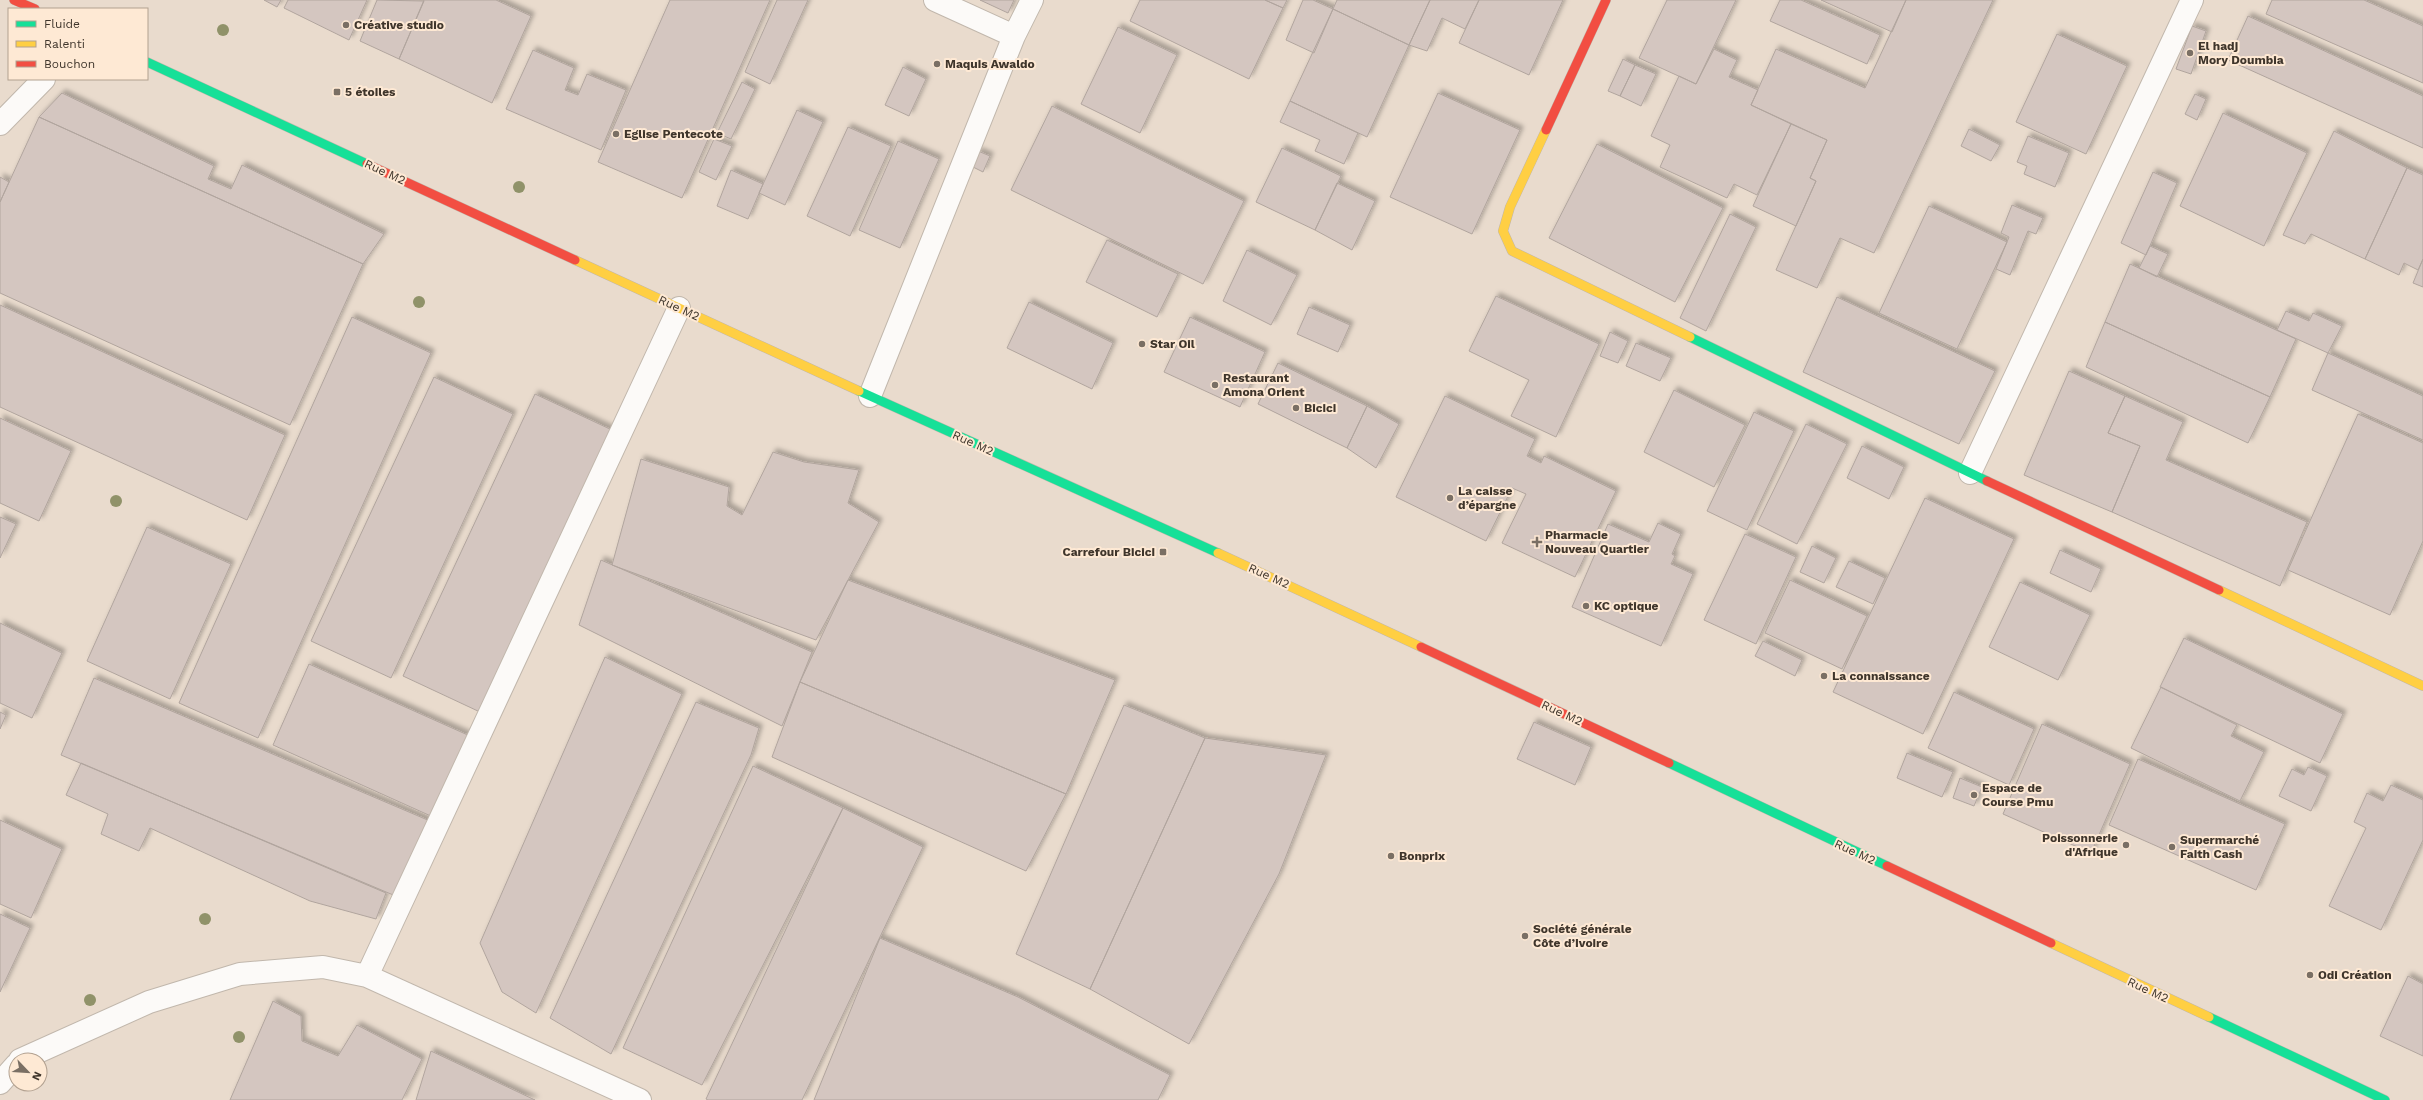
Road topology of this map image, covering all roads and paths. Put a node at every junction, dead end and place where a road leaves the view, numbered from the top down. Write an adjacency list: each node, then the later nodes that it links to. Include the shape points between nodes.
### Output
1 (935, 0): 5 (street)
2 (1032, 0): 5 (street)
3 (1606, 0): 11 (main road, via 1510,207 1503,231 1512,251)
4 (2192, 0): 11 (street)
5 (1014, 36): 10 (street)
6 (148, 62): 9 (main road, Rue M2)
7 (43, 80): 8 (street)
8 (0, 124)
9 (679, 308): 10 (main road, Rue M2); 13 (street)
10 (870, 396): 18 (main road, Rue M2, via 1337,606)
11 (1970, 473): 12 (main road)
12 (2423, 686)
13 (367, 976): 14 (street, via 323,967 240,974 149,1002); 17 (street)
14 (38, 1052)
15 (8, 1074): 16 (street)
16 (0, 1083)
17 (640, 1100)
18 (2385, 1100)

